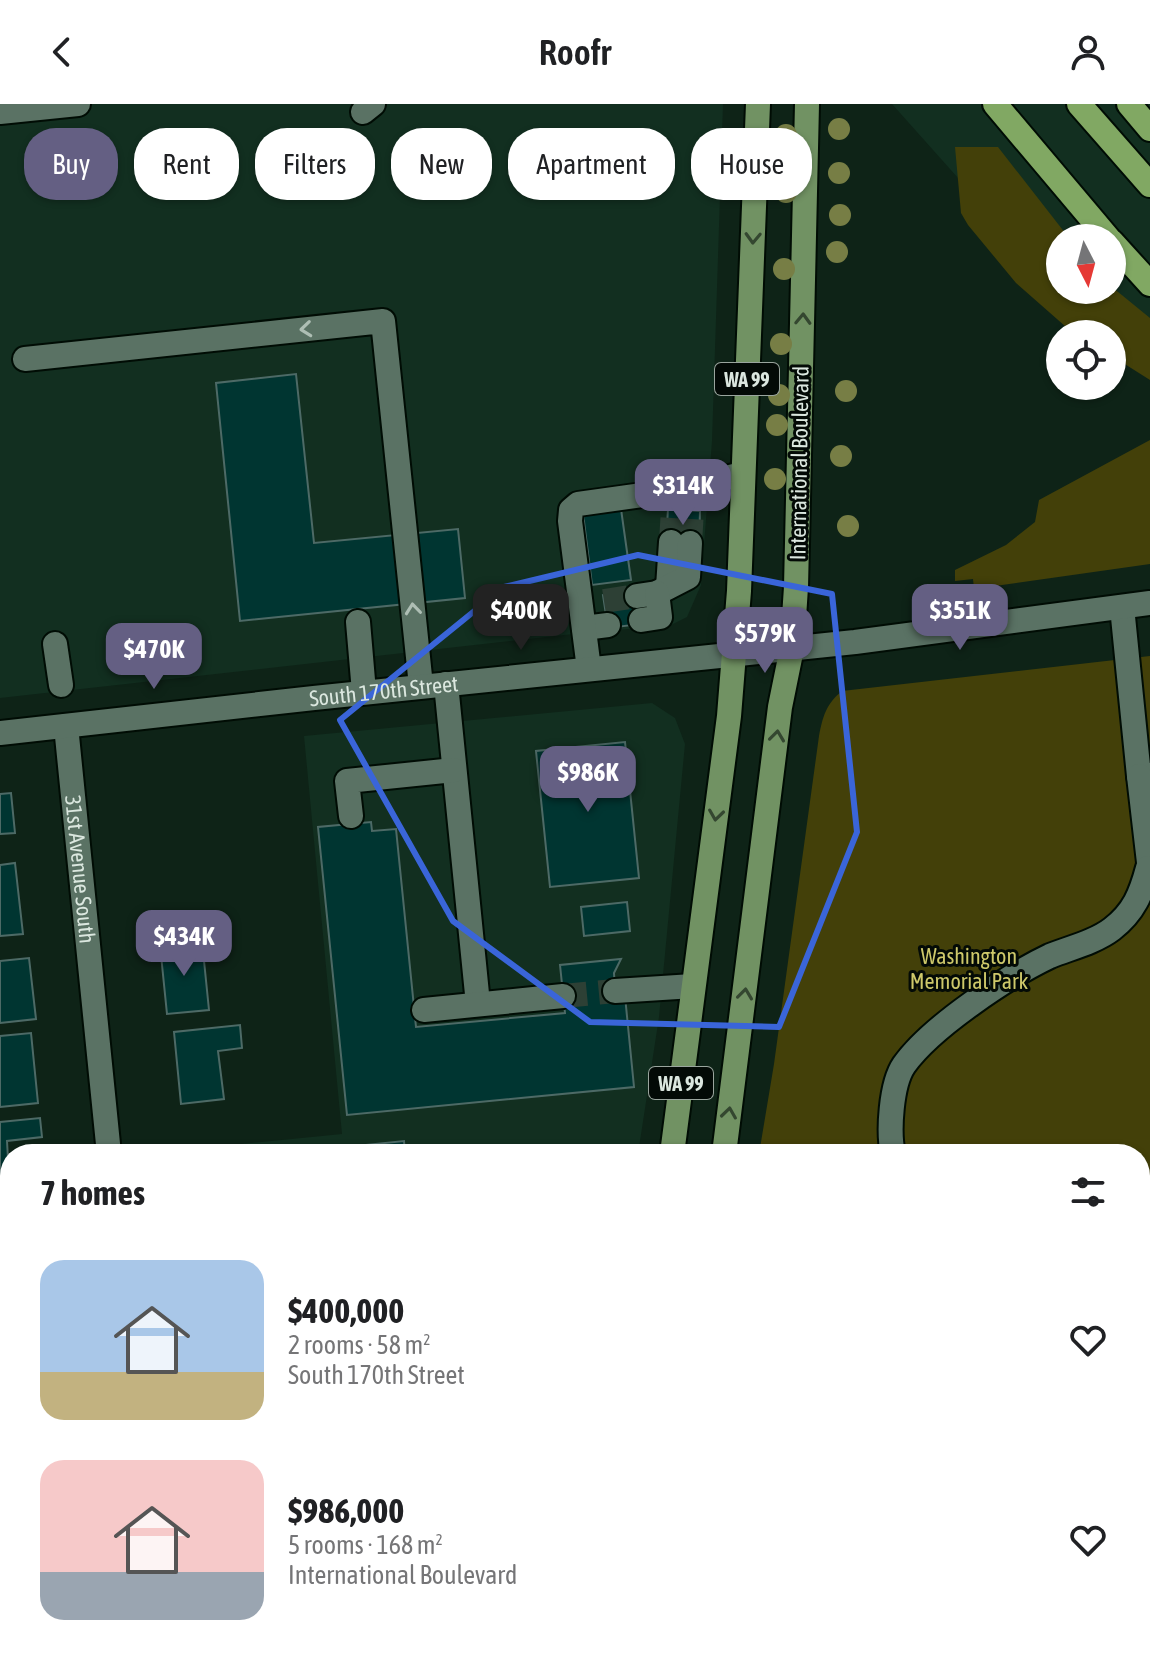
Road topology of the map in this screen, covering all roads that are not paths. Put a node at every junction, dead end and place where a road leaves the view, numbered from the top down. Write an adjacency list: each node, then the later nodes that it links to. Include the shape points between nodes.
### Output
1 (758, 104): 14 (main road, WA 99, one-way to 14)
2 (807, 104): 21 (main road, International Boulevard / WA 99, one-way to 2)
3 (995, 104): 10 (highway)
4 (1079, 104): 9 (highway)
5 (1129, 104): 8 (highway)
6 (70, 105): 7 (street)
7 (0, 112)
8 (1150, 129)
9 (1150, 185)
10 (1096, 224)
11 (1126, 258): 12 (highway)
12 (1150, 284)
13 (25, 359): 25 (street, one-way to 13, via 383,321)
14 (743, 474): 22 (main road, WA 99); 23 (street, via 683,499 578,504 571,510 594,614)
15 (680, 543): 16 (street, via 688,577)
16 (651, 599)
17 (1150, 603): 18 (street, South 170th Street)
18 (1122, 607): 21 (street, South 170th Street); 30 (street)
19 (358, 622): 26 (street)
20 (55, 644): 24 (street)
21 (792, 648): 22 (street, South 170th Street); 40 (main road, International Boulevard / WA 99, one-way to 21, via 780,707)
22 (734, 654): 23 (street, South 170th Street); 33 (main road, WA 99, one-way to 33)
23 (589, 669): 25 (street, South 170th Street)
24 (61, 685)
25 (433, 685): 26 (street, South 170th Street); 29 (street)
26 (364, 692): 27 (street, South 170th Street)
27 (66, 726): 28 (street, South 170th Street); 38 (street, 31st Avenue South)
28 (0, 733)
29 (454, 770): 31 (street, via 347,781); 36 (street)
30 (1145, 775): 32 (street)
31 (351, 816)
32 (1149, 869): 41 (street, via 1140,897 1110,931 1016,975 923,1043 902,1067 897,1082)
33 (693, 986): 34 (street); 39 (main road, WA 99)
34 (615, 991)
35 (563, 996): 36 (street)
36 (478, 1004): 37 (street)
37 (424, 1010)
38 (108, 1144)
39 (673, 1144)
40 (725, 1144)
41 (892, 1144)

